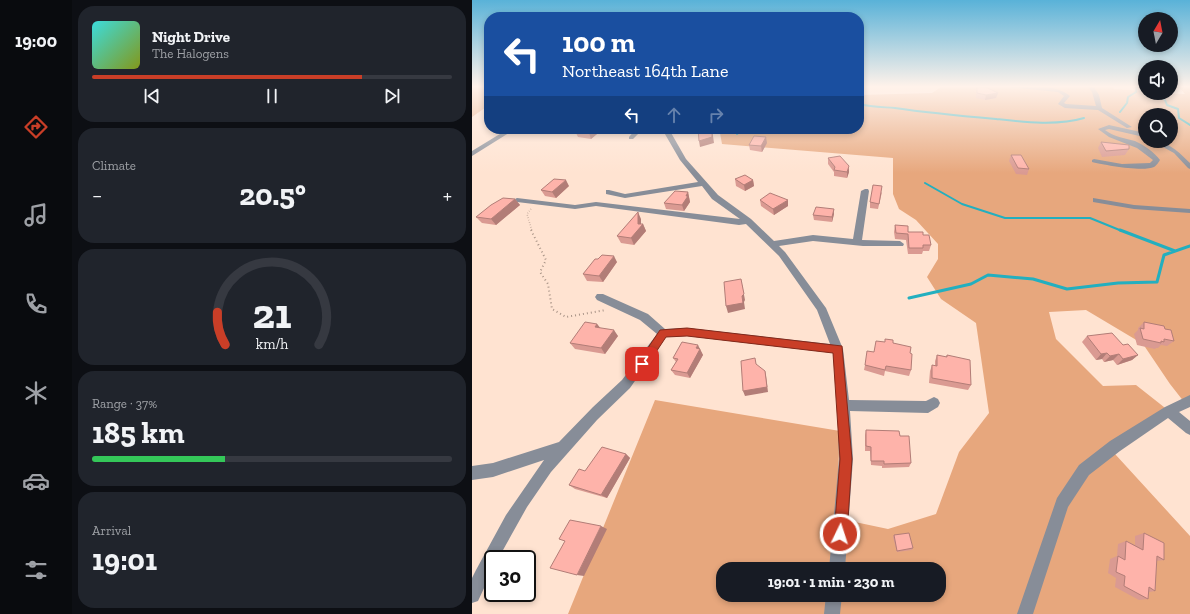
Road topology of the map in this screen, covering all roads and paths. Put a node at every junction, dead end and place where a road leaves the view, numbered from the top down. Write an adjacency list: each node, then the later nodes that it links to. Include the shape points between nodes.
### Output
1 (1109, 116): 2 (street)
2 (1138, 133)
3 (504, 134): 11 (street)
4 (635, 134): 7 (street)
5 (669, 134): 14 (street, via 683,160)
6 (1138, 134): 8 (street, via 1109,127 1101,129 1106,134)
7 (631, 138)
8 (1138, 147)
9 (1141, 148): 12 (street, via 1157,160 1152,165 1122,166)
10 (1168, 148): 13 (street)
11 (472, 154)
12 (1094, 161)
13 (1190, 166)
14 (702, 184): 16 (street, via 625,196); 21 (street)
15 (865, 191): 22 (street)
16 (609, 192)
17 (517, 200): 19 (street)
18 (1096, 200): 20 (street, via 1134,207)
19 (536, 202): 21 (street, via 576,207 596,204); 26 (path, via 527,214 532,232 546,260 540,272 547,278 551,289 552,309 566,317)
20 (1190, 211)
21 (748, 221): 23 (street)
22 (857, 242): 23 (street, via 813,238); 24 (street)
23 (773, 244): 28 (street, via 821,308)
24 (900, 244)
25 (600, 297): 27 (street, via 644,317)
26 (607, 310)
27 (663, 333): 28 (street, via 687,332); 34 (street, via 635,374)
28 (838, 349): 31 (street)
29 (1190, 401): 32 (street)
30 (934, 403): 31 (street, via 928,407)
31 (843, 406): 36 (street, via 846,459)
32 (1170, 411): 33 (street); 40 (street, via 1115,446 1084,470 1062,503)
33 (1190, 429)
34 (564, 447): 35 (street, via 493,470); 37 (street, via 513,516)
35 (472, 473)
36 (838, 562)
37 (472, 596)
38 (833, 602): 39 (street)
39 (832, 614)
40 (1025, 614)

